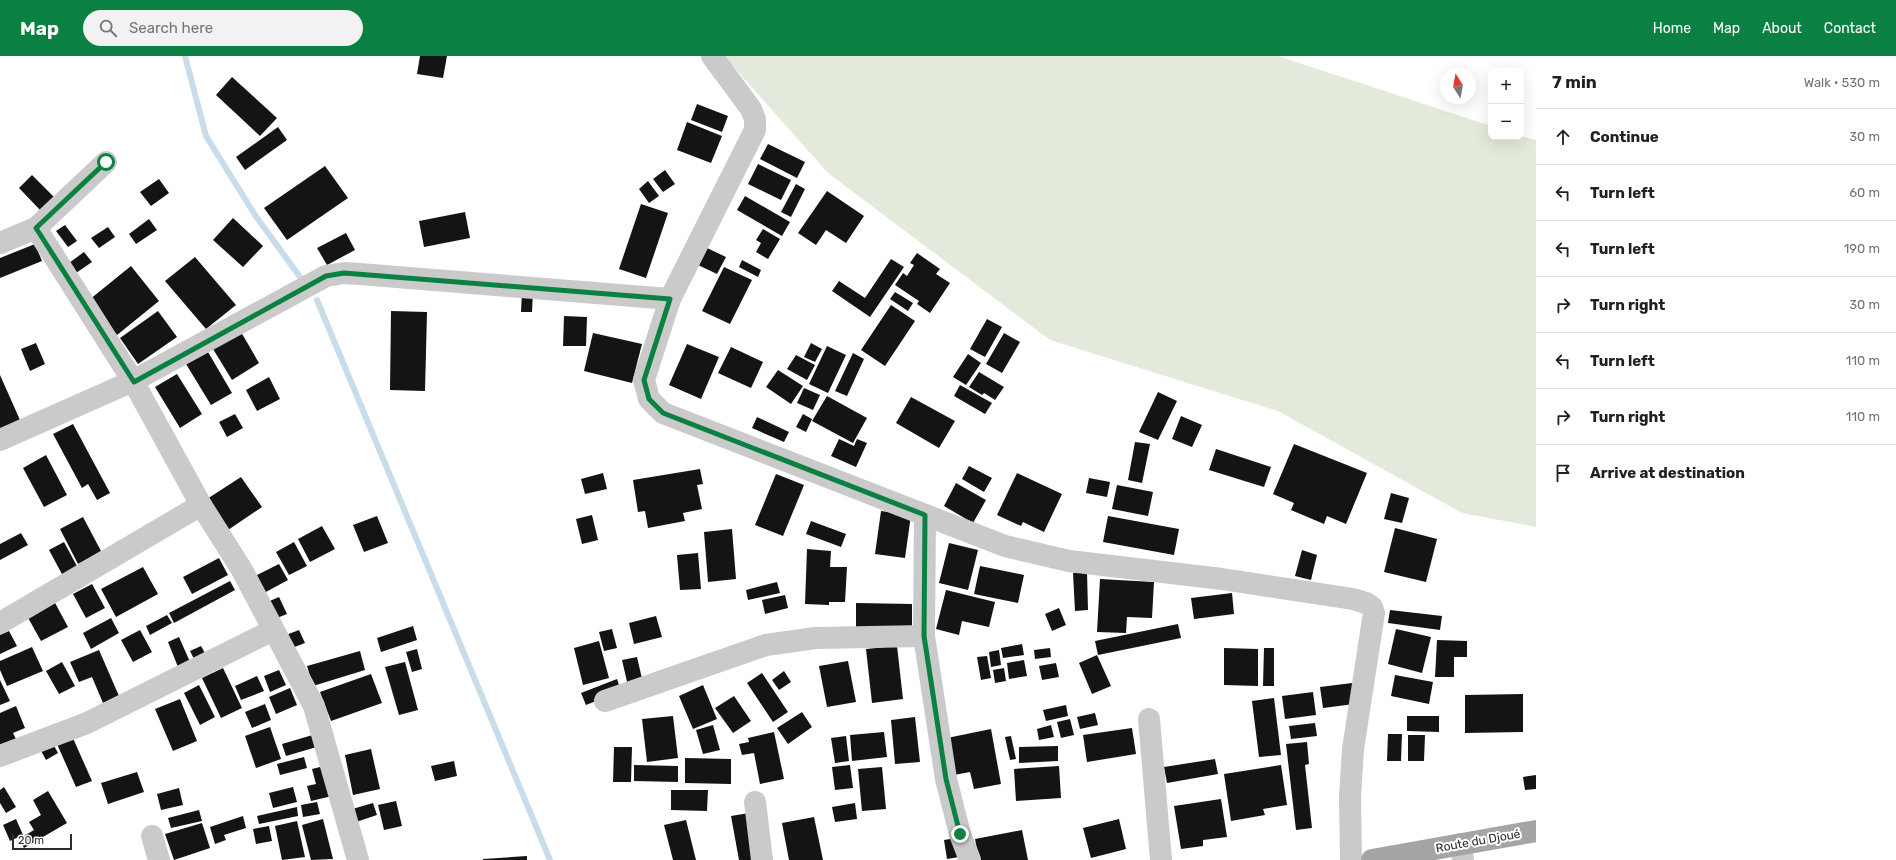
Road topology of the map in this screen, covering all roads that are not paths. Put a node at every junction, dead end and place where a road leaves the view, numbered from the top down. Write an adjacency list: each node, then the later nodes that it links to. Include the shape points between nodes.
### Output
1 (712, 56): 5 (street, via 752,109 755,130)
2 (106, 162): 3 (street)
3 (36, 228): 4 (street); 6 (street)
4 (0, 243)
5 (670, 299): 6 (street, via 344,273 326,276); 9 (street, via 644,380 649,399 663,413)
6 (134, 382): 7 (street); 8 (street)
7 (0, 440)
8 (201, 505): 10 (street); 11 (street, via 242,570)
9 (925, 515): 12 (street); 25 (street, via 1005,546 1069,561 1278,586 1354,599 1372,607 1374,613 1354,749 1350,797)
10 (0, 623)
11 (273, 630): 15 (street, via 87,723); 21 (street, via 314,706)
12 (924, 636): 13 (street, via 815,638 766,645); 23 (street, via 946,779 960,834)
13 (605, 701)
14 (1149, 719): 24 (street)
15 (0, 756)
16 (755, 802): 22 (street)
17 (1536, 831): 19 (main road, Route du Djoué)
18 (152, 836): 20 (street)
19 (1462, 852): 26 (main road, Route du Djoué)
20 (159, 860)
21 (358, 860)
22 (762, 860)
23 (970, 860)
24 (1162, 860)
25 (1351, 860)
26 (1372, 860)

